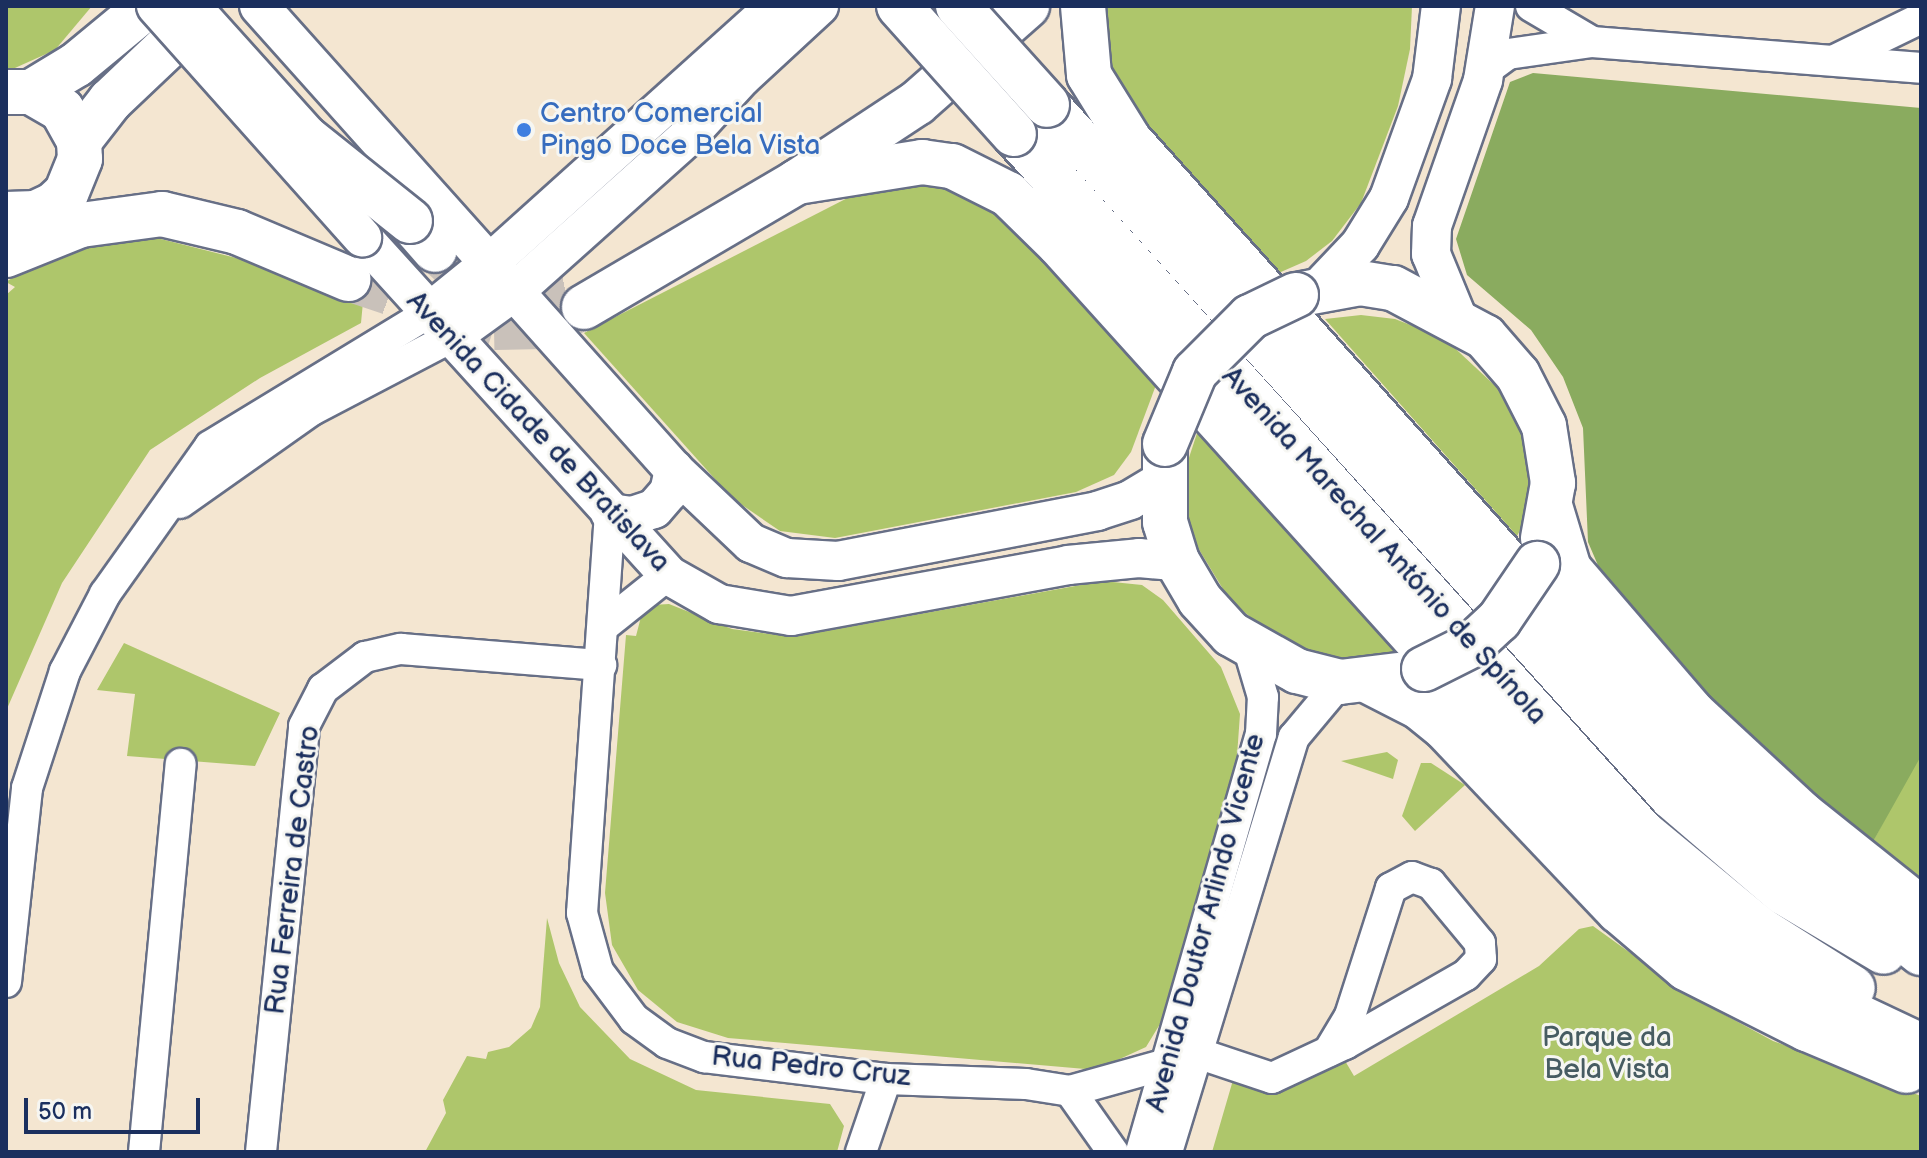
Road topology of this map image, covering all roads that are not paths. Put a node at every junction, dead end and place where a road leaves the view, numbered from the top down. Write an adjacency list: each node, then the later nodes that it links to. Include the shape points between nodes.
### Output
1 (187, 6): 25 (highway, bridge, via 306,138)
2 (217, 6): 25 (highway, bridge)
3 (259, 6): 25 (main road)
4 (775, 6): 27 (main road)
5 (819, 6): 27 (main road, via 687,137)
6 (899, 6): 50 (highway, Avenida Marechal António de Spínola, bridge, via 1642,832 1758,928)
7 (958, 6): 46 (highway, Avenida Marechal António de Spínola, bridge, via 1672,797 1783,892)
8 (993, 6): 21 (highway)
9 (1027, 6): 21 (highway)
10 (1083, 6): 45 (highway, via 1089,75 1099,99 1140,152 1645,716 1771,832)
11 (1441, 6): 29 (main road, via 1432,79 1389,198 1360,245)
12 (1495, 6): 19 (main road)
13 (1531, 6): 16 (street)
14 (1921, 18): 17 (street)
15 (154, 21): 20 (highway); 22 (highway, via 110,101); 32 (main road, Avenida Cidade de Bratislava, bridge, via 362,237)
16 (1592, 42): 17 (street); 19 (street, via 1508,54)
17 (1833, 61): 18 (street)
18 (1921, 68)
19 (1486, 70): 31 (main road, via 1432,226 1431,254)
20 (19, 92): 22 (highway, via 62,110)
21 (917, 103): 23 (highway)
22 (79, 141): 24 (highway, via 80,159 66,193 36,213)
23 (797, 182): 30 (highway, via 636,273); 51 (highway, via 922,162 952,166 1008,194 1559,798 1659,900 1760,970)
24 (6, 214)
25 (426, 223): 27 (main road)
26 (6, 255): 28 (highway, via 81,225 162,214 237,232)
27 (503, 277): 32 (main road); 34 (main road)
28 (348, 279)
29 (1309, 291): 31 (highway, via 1360,283 1393,288); 33 (highway, bridge, via 1250,317 1195,372)
30 (580, 292)
31 (1457, 317): 35 (highway, via 1485,337 1518,375 1544,426 1553,483)
32 (439, 326): 36 (main road, Avenida Cidade de Bratislava); 48 (street, via 153,523 105,594 47,717 23,818)
33 (1164, 462): 34 (main road, via 1130,500 1089,513 821,563 787,558 751,543); 37 (highway, via 1165,522)
34 (674, 470): 36 (main road, via 669,492 654,509 632,516)
35 (1551, 509): 42 (highway, bridge, via 1537,564 1499,620 1472,645 1424,669); 44 (highway, via 1569,569 1692,712 1802,814)
36 (610, 513): 38 (main road, Avenida Cidade de Bratislava); 39 (street, Rua Pedro Cruz)
37 (1177, 561): 38 (main road, Avenida Cidade de Bratislava, via 1139,558 1068,565 791,616 719,604); 40 (highway, via 1200,600)
38 (668, 575): 39 (street)
39 (604, 626): 41 (street, Rua Pedro Cruz)
40 (1248, 646): 42 (highway, via 1297,671); 53 (street, Avenida Doutor Arlindo Vicente, via 1263,697 1261,734)
41 (601, 665): 55 (street, Rua Pedro Cruz, via 582,913 590,952 608,989 642,1025 685,1051); 58 (street, Rua Ferreira de Castro, via 401,649 365,657 323,689 304,726)
42 (1355, 682): 53 (street, Avenida Doutor Arlindo Vicente, via 1294,737); 54 (highway, via 1419,707 1446,729 1619,911 1686,968 1807,1029)
43 (181, 764): 57 (street)
44 (1921, 909)
45 (1921, 953)
46 (1921, 972)
47 (1362, 977): 49 (street, via 1365,995 1380,1008); 49 (street, via 1391,888 1412,877 1431,884 1473,932 1483,952 1466,975); 52 (street, via 1350,1016)
48 (6, 982)
49 (1414, 1005): 52 (street)
50 (1921, 1025)
51 (1921, 1046)
52 (1329, 1051): 53 (street, via 1272,1078)
53 (1184, 1058): 56 (street, Rua Pedro Cruz); 61 (street, Avenida Doutor Arlindo Vicente); 62 (street, Avenida Doutor Arlindo Vicente)
54 (1921, 1077)
55 (886, 1079): 56 (street, Rua Pedro Cruz, via 1026,1084); 59 (street)
56 (1070, 1091): 60 (street)
57 (144, 1152)
58 (261, 1152)
59 (861, 1152)
60 (1113, 1152)
61 (1141, 1152)
62 (1167, 1152)

